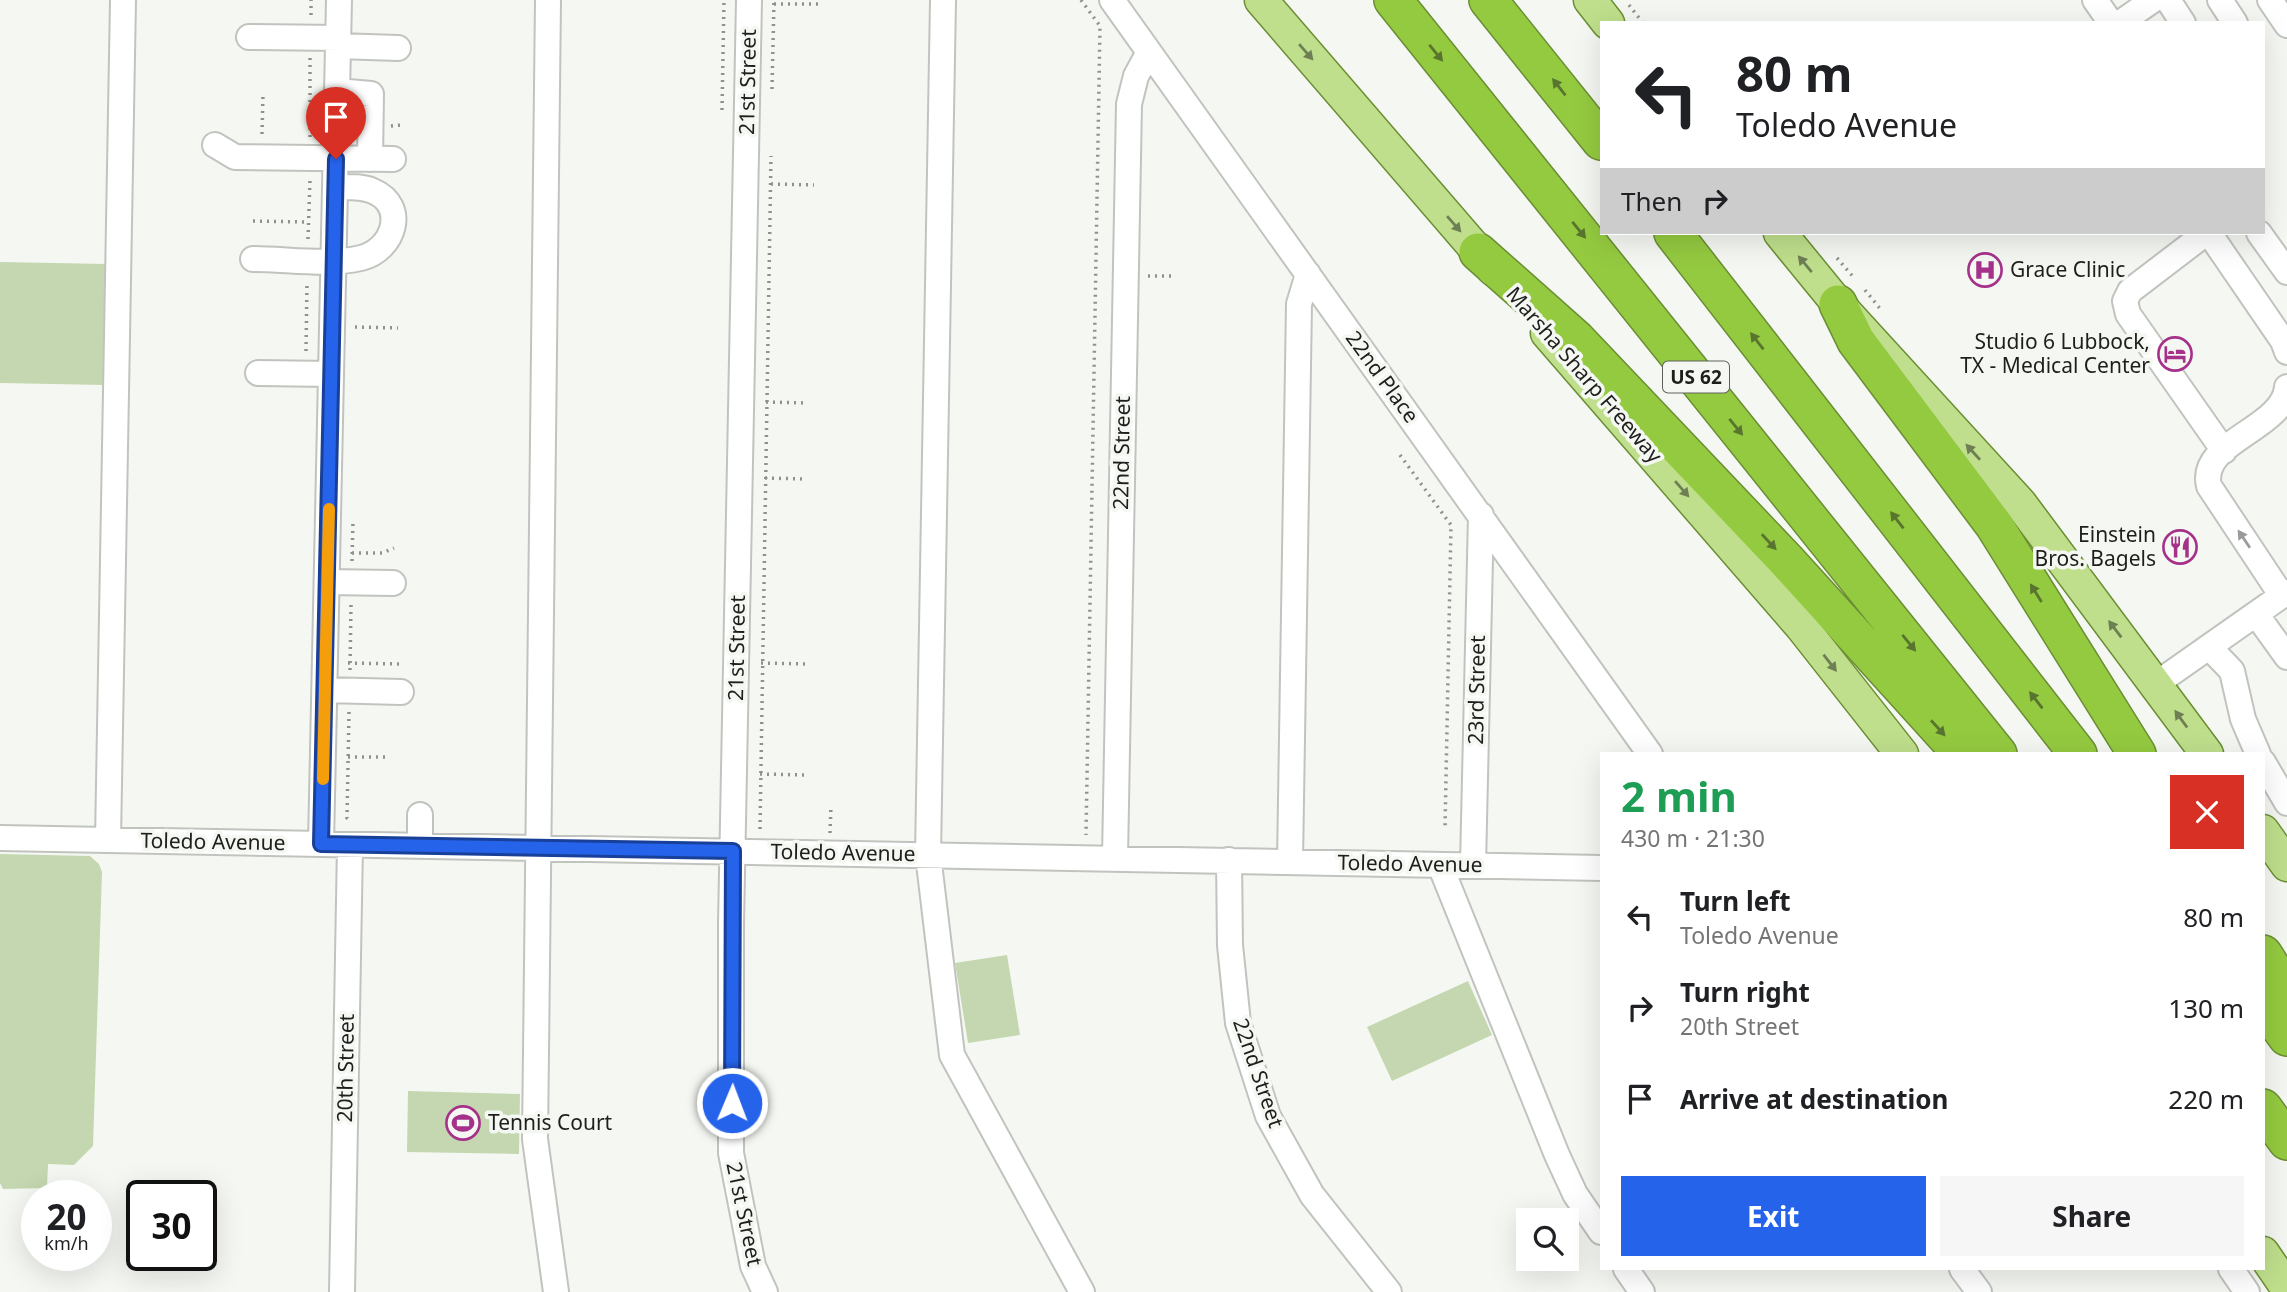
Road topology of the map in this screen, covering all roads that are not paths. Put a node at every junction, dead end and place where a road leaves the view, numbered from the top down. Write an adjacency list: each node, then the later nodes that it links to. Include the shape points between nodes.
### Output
1 (123, 0): 71 (street)
2 (339, 0): 23 (street)
3 (548, 0): 74 (street)
4 (749, 0): 75 (street, 21st Street)
5 (943, 0): 76 (street)
6 (1112, 0): 25 (street, 22nd Place)
7 (1261, 0): 36 (main road, Marsha Sharp Freeway, one-way to 36)
8 (1394, 0): 60 (highway, US 62, one-way to 60)
9 (1488, 0): 27 (highway, one-way to 9)
10 (1590, 0): 16 (main road)
11 (2095, 0): 17 (street)
12 (2152, 0): 18 (street)
13 (2168, 0): 19 (street)
14 (2220, 0): 20 (street)
15 (2270, 0): 21 (street)
16 (1606, 21)
17 (2110, 21)
18 (2123, 21)
19 (2182, 21)
20 (2234, 21)
21 (2287, 25)
22 (249, 37): 23 (street)
23 (339, 42): 24 (street); 26 (street)
24 (398, 48)
25 (1149, 52): 40 (street, 22nd Place); 77 (street, 22nd Street, via 1136,76 1129,104)
26 (337, 90): 29 (street); 29 (street, via 371,94 381,159)
27 (1600, 140)
28 (215, 145): 29 (street, via 235,157)
29 (336, 159): 30 (street)
30 (335, 187): 38 (street); 38 (street, via 375,191 394,215 386,245 364,258)
31 (1675, 235): 61 (highway, one-way to 31)
32 (1782, 235): 41 (main road, one-way to 32)
33 (2204, 235): 46 (street, via 2130,291 2125,301 2128,314)
34 (2208, 235): 42 (street)
35 (2260, 235): 39 (street)
36 (1478, 252): 58 (main road, Marsha Sharp Freeway, one-way to 58, via 1801,626); 59 (highway, one-way to 59, via 1576,339)
37 (253, 258): 38 (street)
38 (334, 261): 44 (street, via 344,327)
39 (2287, 272)
40 (1308, 274): 47 (street, 22nd Place); 79 (street, via 1299,304)
41 (1838, 304): 54 (main road, one-way to 41, via 2020,503); 62 (highway, one-way to 41, via 1994,526 1856,341)
42 (2286, 347)
43 (258, 373): 44 (street)
44 (331, 374): 48 (street)
45 (2287, 387): 46 (street, via 2283,405)
46 (2224, 451): 50 (street, one-way to 46, via 2209,486 2210,464)
47 (1481, 515): 57 (street, 22nd Place); 81 (street, 23rd Street)
48 (339, 582): 49 (street); 55 (street)
49 (393, 583)
50 (2284, 594): 51 (street)
51 (2256, 614): 52 (street); 53 (street)
52 (2209, 647): 54 (street); 64 (street, via 2232,671 2243,719)
53 (2287, 657)
54 (2156, 684): 63 (main road, one-way to 54)
55 (325, 690): 56 (street); 72 (street)
56 (401, 692)
57 (1649, 752)
58 (1900, 752)
59 (1960, 752)
60 (1996, 752)
61 (2076, 752)
62 (2136, 752)
63 (2206, 752)
64 (2257, 752)
65 (2265, 765): 66 (street)
66 (2287, 803)
67 (420, 815): 73 (street)
68 (352, 833): 72 (street, Toledo Avenue); 73 (street, Toledo Avenue); 94 (street, 20th Street)
69 (2265, 834): 82 (main road)
70 (0, 838): 71 (street, Toledo Avenue)
71 (108, 840): 72 (street, Toledo Avenue)
72 (321, 844)
73 (420, 846): 74 (street, Toledo Avenue)
74 (539, 848): 75 (street, Toledo Avenue); 95 (street, via 534,1139)
75 (733, 851): 76 (street, Toledo Avenue, via 834,838); 96 (street, 21st Street, via 731,1153 753,1266)
76 (928, 855): 77 (street, Toledo Avenue); 97 (street, via 952,1055)
77 (1115, 858): 78 (street, Toledo Avenue)
78 (1228, 860): 79 (street, Toledo Avenue); 98 (street, 22nd Street, via 1238,1023 1268,1116 1312,1195)
79 (1290, 862): 80 (street, Toledo Avenue)
80 (1440, 865): 81 (street, Toledo Avenue); 88 (street, via 1557,1155 1575,1194)
81 (1472, 865): 83 (street, Toledo Avenue)
82 (2287, 865)
83 (1600, 868)
84 (2265, 957): 85 (highway)
85 (2287, 992)
86 (2265, 1006): 87 (highway)
87 (2287, 1037)
88 (1600, 1231)
89 (2265, 1256): 93 (main road)
90 (1627, 1270): 99 (street)
91 (1963, 1270): 100 (street)
92 (2232, 1270): 101 (street)
93 (2287, 1287)
94 (342, 1292)
95 (556, 1292)
96 (765, 1292)
97 (1082, 1292)
98 (1389, 1292)
99 (1642, 1292)
100 (1979, 1292)
101 (2247, 1292)

